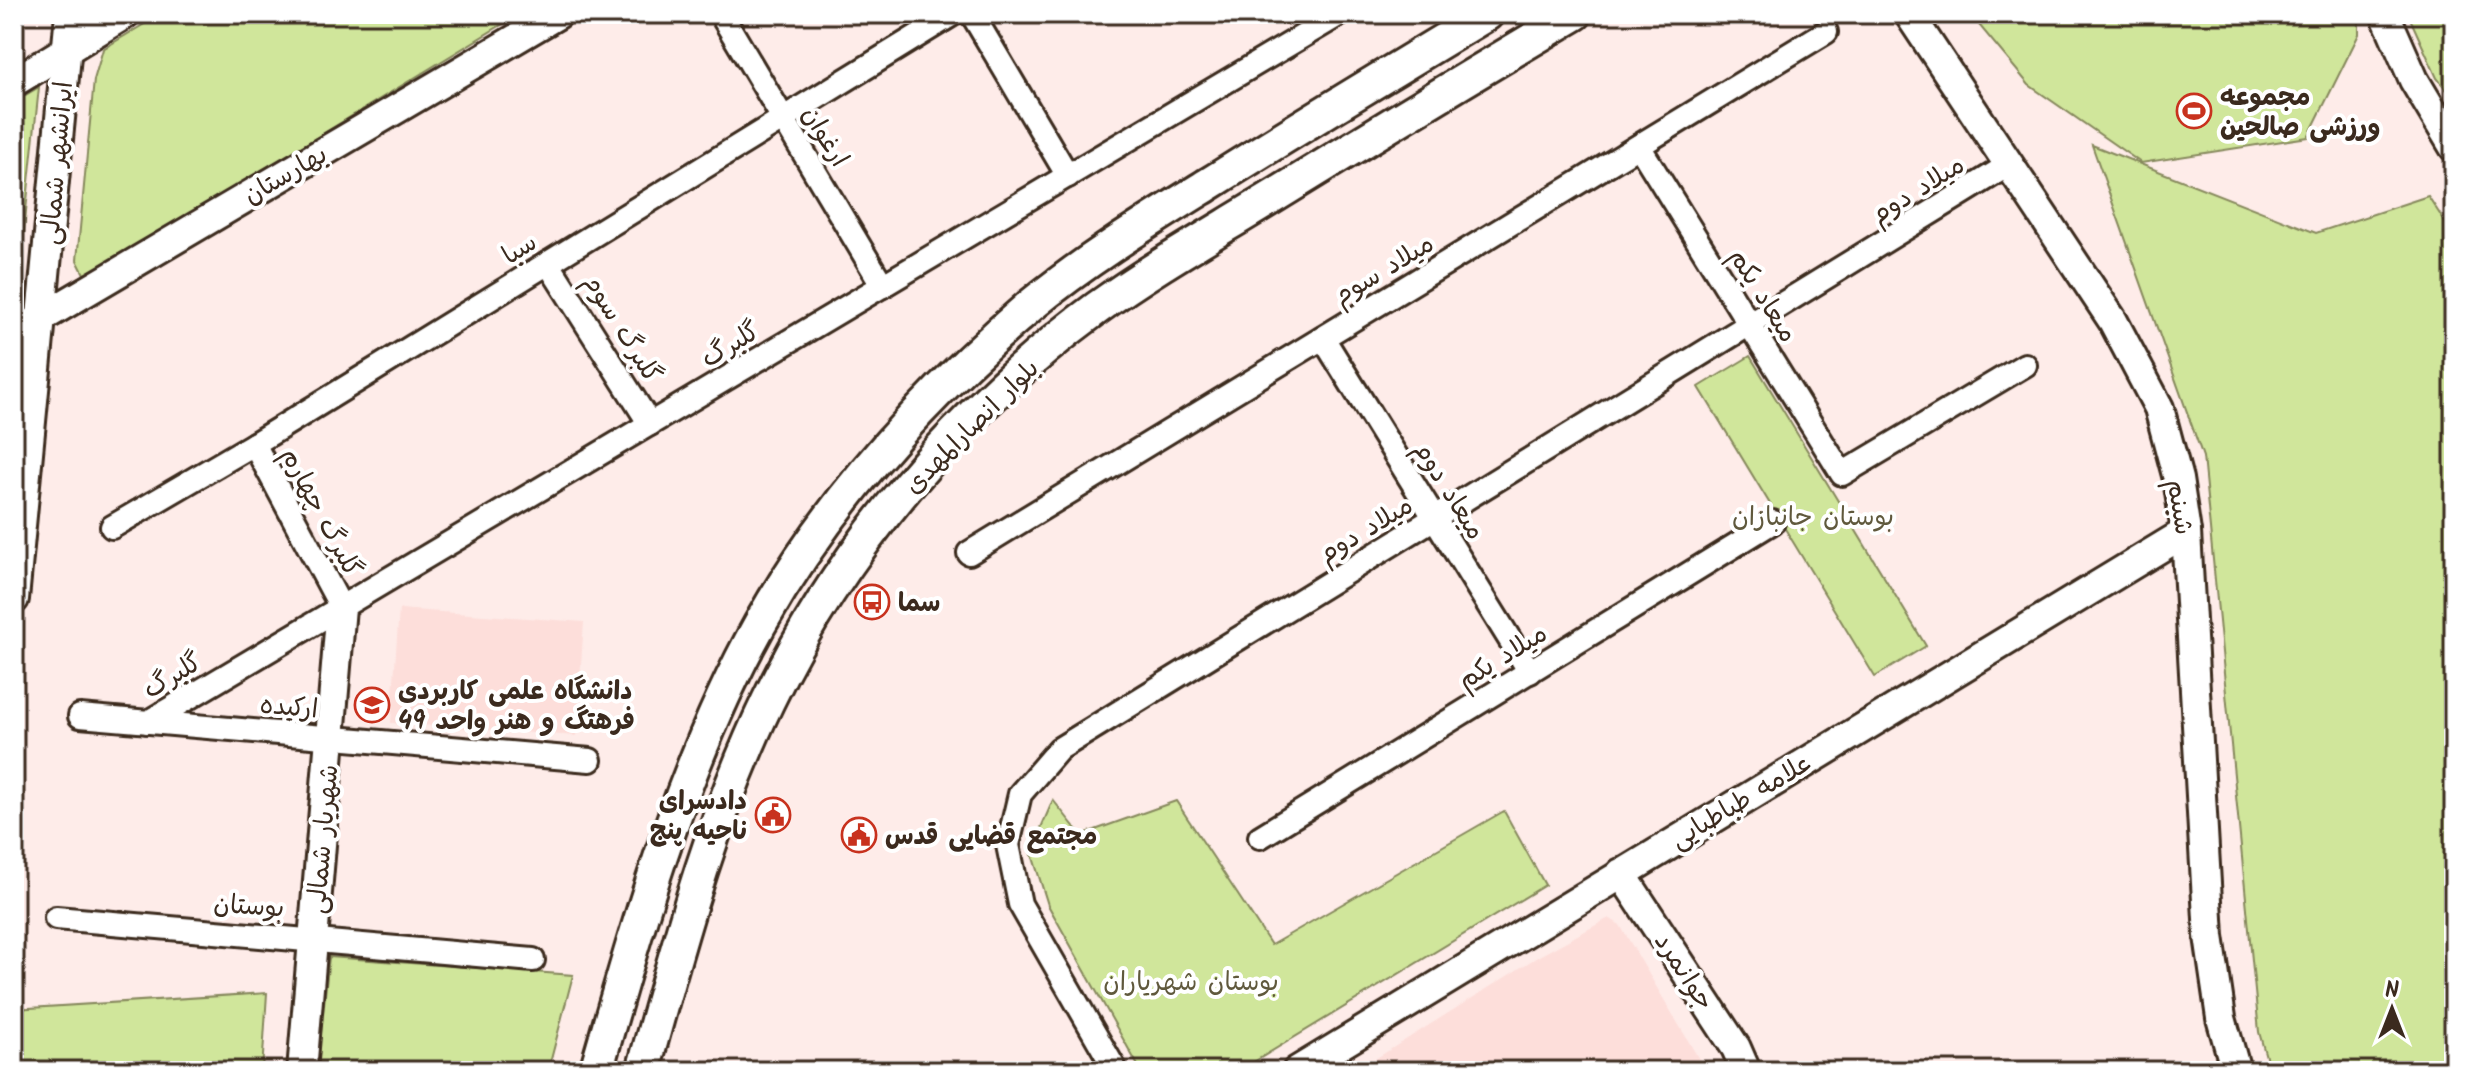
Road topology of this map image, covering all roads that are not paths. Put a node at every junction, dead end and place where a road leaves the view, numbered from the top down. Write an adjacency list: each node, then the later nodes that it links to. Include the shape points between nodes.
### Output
1 (70, 14): 13 (street, ایرانشهر شمالی)
2 (125, 14): 13 (street)
3 (558, 14): 22 (street, بهارستان)
4 (721, 14): 15 (street, ارغوان)
5 (953, 14): 15 (street, سبا)
6 (972, 14): 19 (street)
7 (1340, 14): 19 (street, گلبرگ)
8 (1487, 14): 47 (main road, بلوار انصارالمهدی, via 1111,246 1031,306 879,453 791,574 715,715 676,809)
9 (1575, 14): 48 (main road, بلوار انصارالمهدی, via 1095,310 1007,384 931,463 832,587 769,699 715,823)
10 (1909, 14): 18 (street, شبنم)
11 (2385, 14): 17 (street, via 2414,80)
12 (1826, 32): 16 (street, میلاد سوم)
13 (66, 50): 14 (street); 22 (street, ایرانشهر شمالی)
14 (14, 82)
15 (783, 118): 20 (street, سبا); 21 (street, ارغوان)
16 (1639, 146): 23 (street, میعاد یکم); 25 (street, میلاد سوم)
17 (2454, 147)
18 (2010, 164): 23 (street, میلاد دوم); 32 (street, شبنم, via 2113,321 2159,408)
19 (1068, 176): 21 (street, گلبرگ)
20 (548, 263): 27 (street, گلبرگ سوم); 28 (street, سبا)
21 (883, 286): 27 (street, گلبرگ)
22 (41, 317): 24 (street, بهارستان); 34 (street, ایرانشهر شمالی)
23 (1750, 326): 26 (street, میعاد یکم, via 1842,474); 29 (street, میلاد دوم)
24 (14, 334)
25 (1323, 338): 29 (street, میعاد دوم); 33 (street, میلاد سوم)
26 (2025, 365)
27 (650, 424): 35 (street, گلبرگ)
28 (254, 444): 31 (street, سبا); 35 (street, گلبرگ چهارم)
29 (1435, 519): 36 (street, میعاد دوم); 49 (street, میلاد دوم, via 1059,749 1020,794 1008,845 1020,904)
30 (1773, 522): 36 (street, میلاد یکم)
31 (112, 527)
32 (2186, 532): 42 (street, علامه طباطبایی); 52 (street, شبنم, via 2209,936 2221,1018)
33 (969, 553)
34 (14, 599)
35 (341, 607): 38 (street, گلبرگ); 39 (street, شهریار شمالی)
36 (1530, 672): 41 (street, میلاد یکم)
37 (80, 716): 38 (street, ارکیده)
38 (148, 722): 39 (street, ارکیده)
39 (330, 738): 40 (street, ارکیده); 44 (street, شهریار شمالی)
40 (590, 760)
41 (1260, 837)
42 (1621, 873): 50 (street, علامه طباطبایی); 51 (street, جوانمرد)
43 (56, 918): 44 (street, بوستان)
44 (313, 938): 45 (street, بوستان); 46 (street, شهریار شمالی)
45 (533, 960)
46 (302, 1071)
47 (596, 1071)
48 (643, 1071)
49 (1116, 1071)
50 (1297, 1071)
51 (1746, 1071)
52 (2236, 1071)

